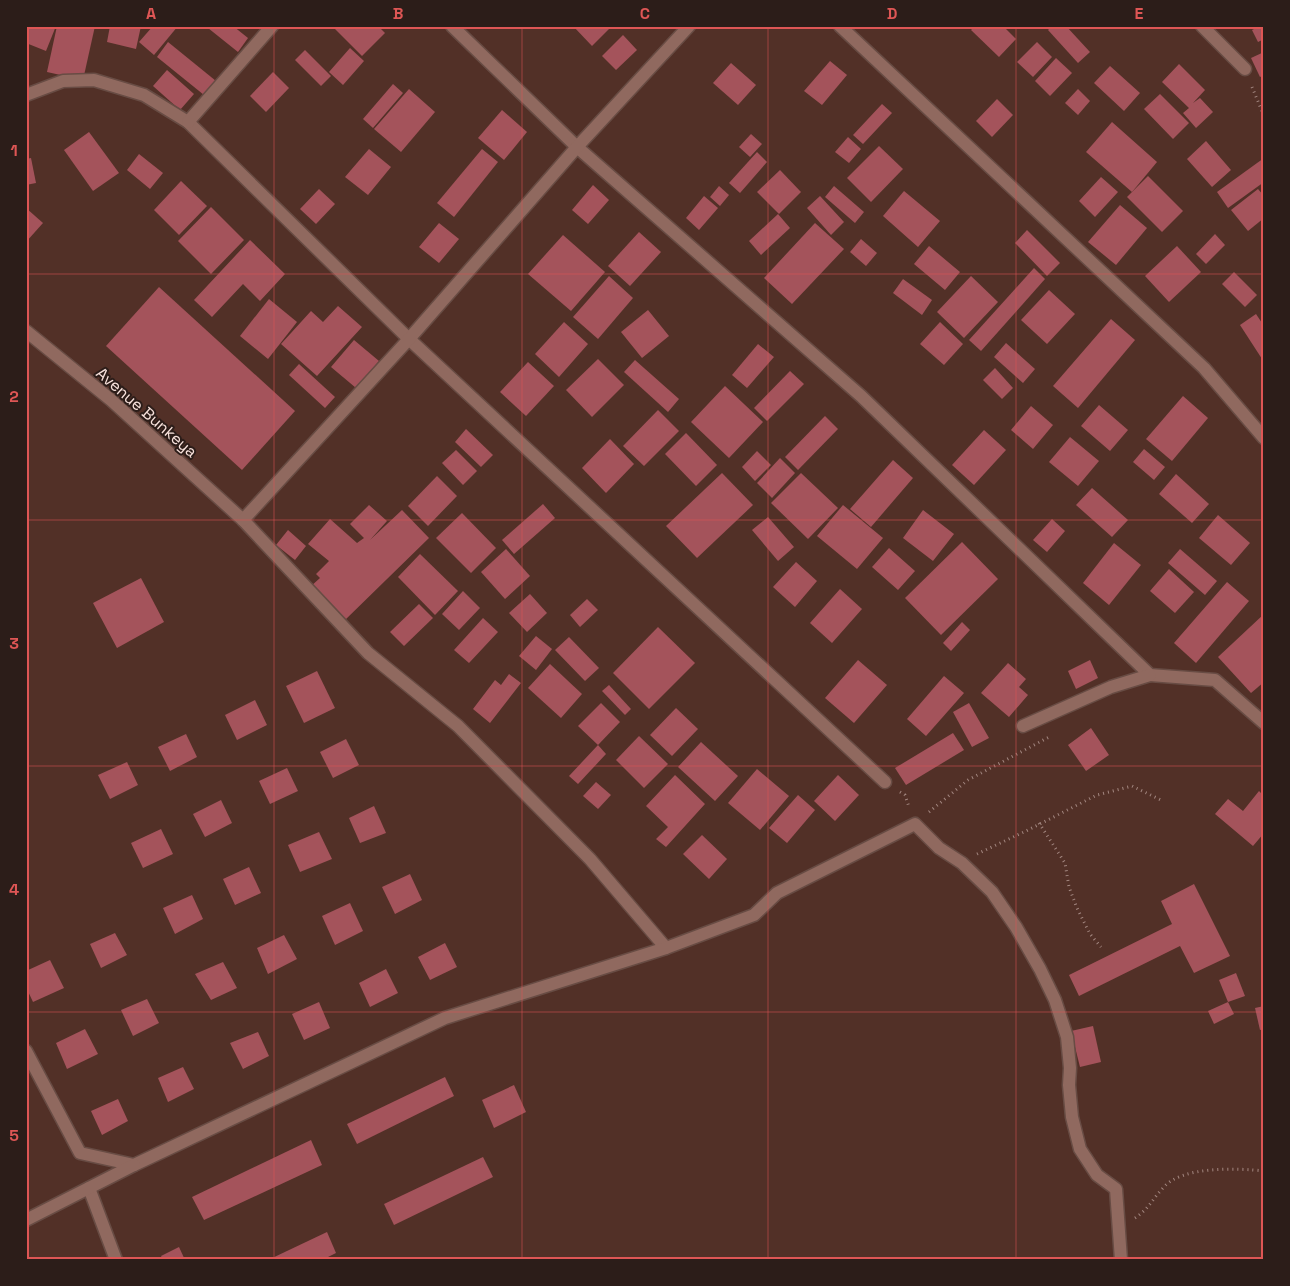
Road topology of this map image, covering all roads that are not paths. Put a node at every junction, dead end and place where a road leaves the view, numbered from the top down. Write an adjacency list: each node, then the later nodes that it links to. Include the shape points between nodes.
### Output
1 (272, 26): 8 (street)
2 (452, 26): 9 (street)
3 (689, 26): 9 (street)
4 (840, 26): 12 (street, via 1204,368)
5 (1202, 26): 6 (street)
6 (1245, 69)
7 (26, 94): 8 (street, via 63,81 94,80 144,96)
8 (188, 122): 11 (street)
9 (577, 147): 11 (street); 14 (street, via 861,396)
10 (26, 331): 13 (street, Avenue Bunkeya, via 111,400)
11 (409, 339): 13 (street); 17 (street)
12 (1264, 438)
13 (243, 520): 18 (street, Avenue Bunkeya, via 368,652 458,726 590,859)
14 (1150, 675): 15 (street, via 1215,680); 16 (street, via 1111,686)
15 (1264, 723)
16 (1023, 726)
17 (885, 782)
18 (666, 948): 20 (street, via 445,1018); 24 (street, via 754,915 777,893 915,824 992,892 1016,927 1055,1000 1067,1037 1072,1117 1080,1149 1097,1175 1116,1189)
19 (26, 1051): 20 (street, via 80,1153)
20 (134, 1165): 21 (street)
21 (89, 1188): 22 (street); 23 (street)
22 (26, 1220)
23 (116, 1260)
24 (1121, 1260)

